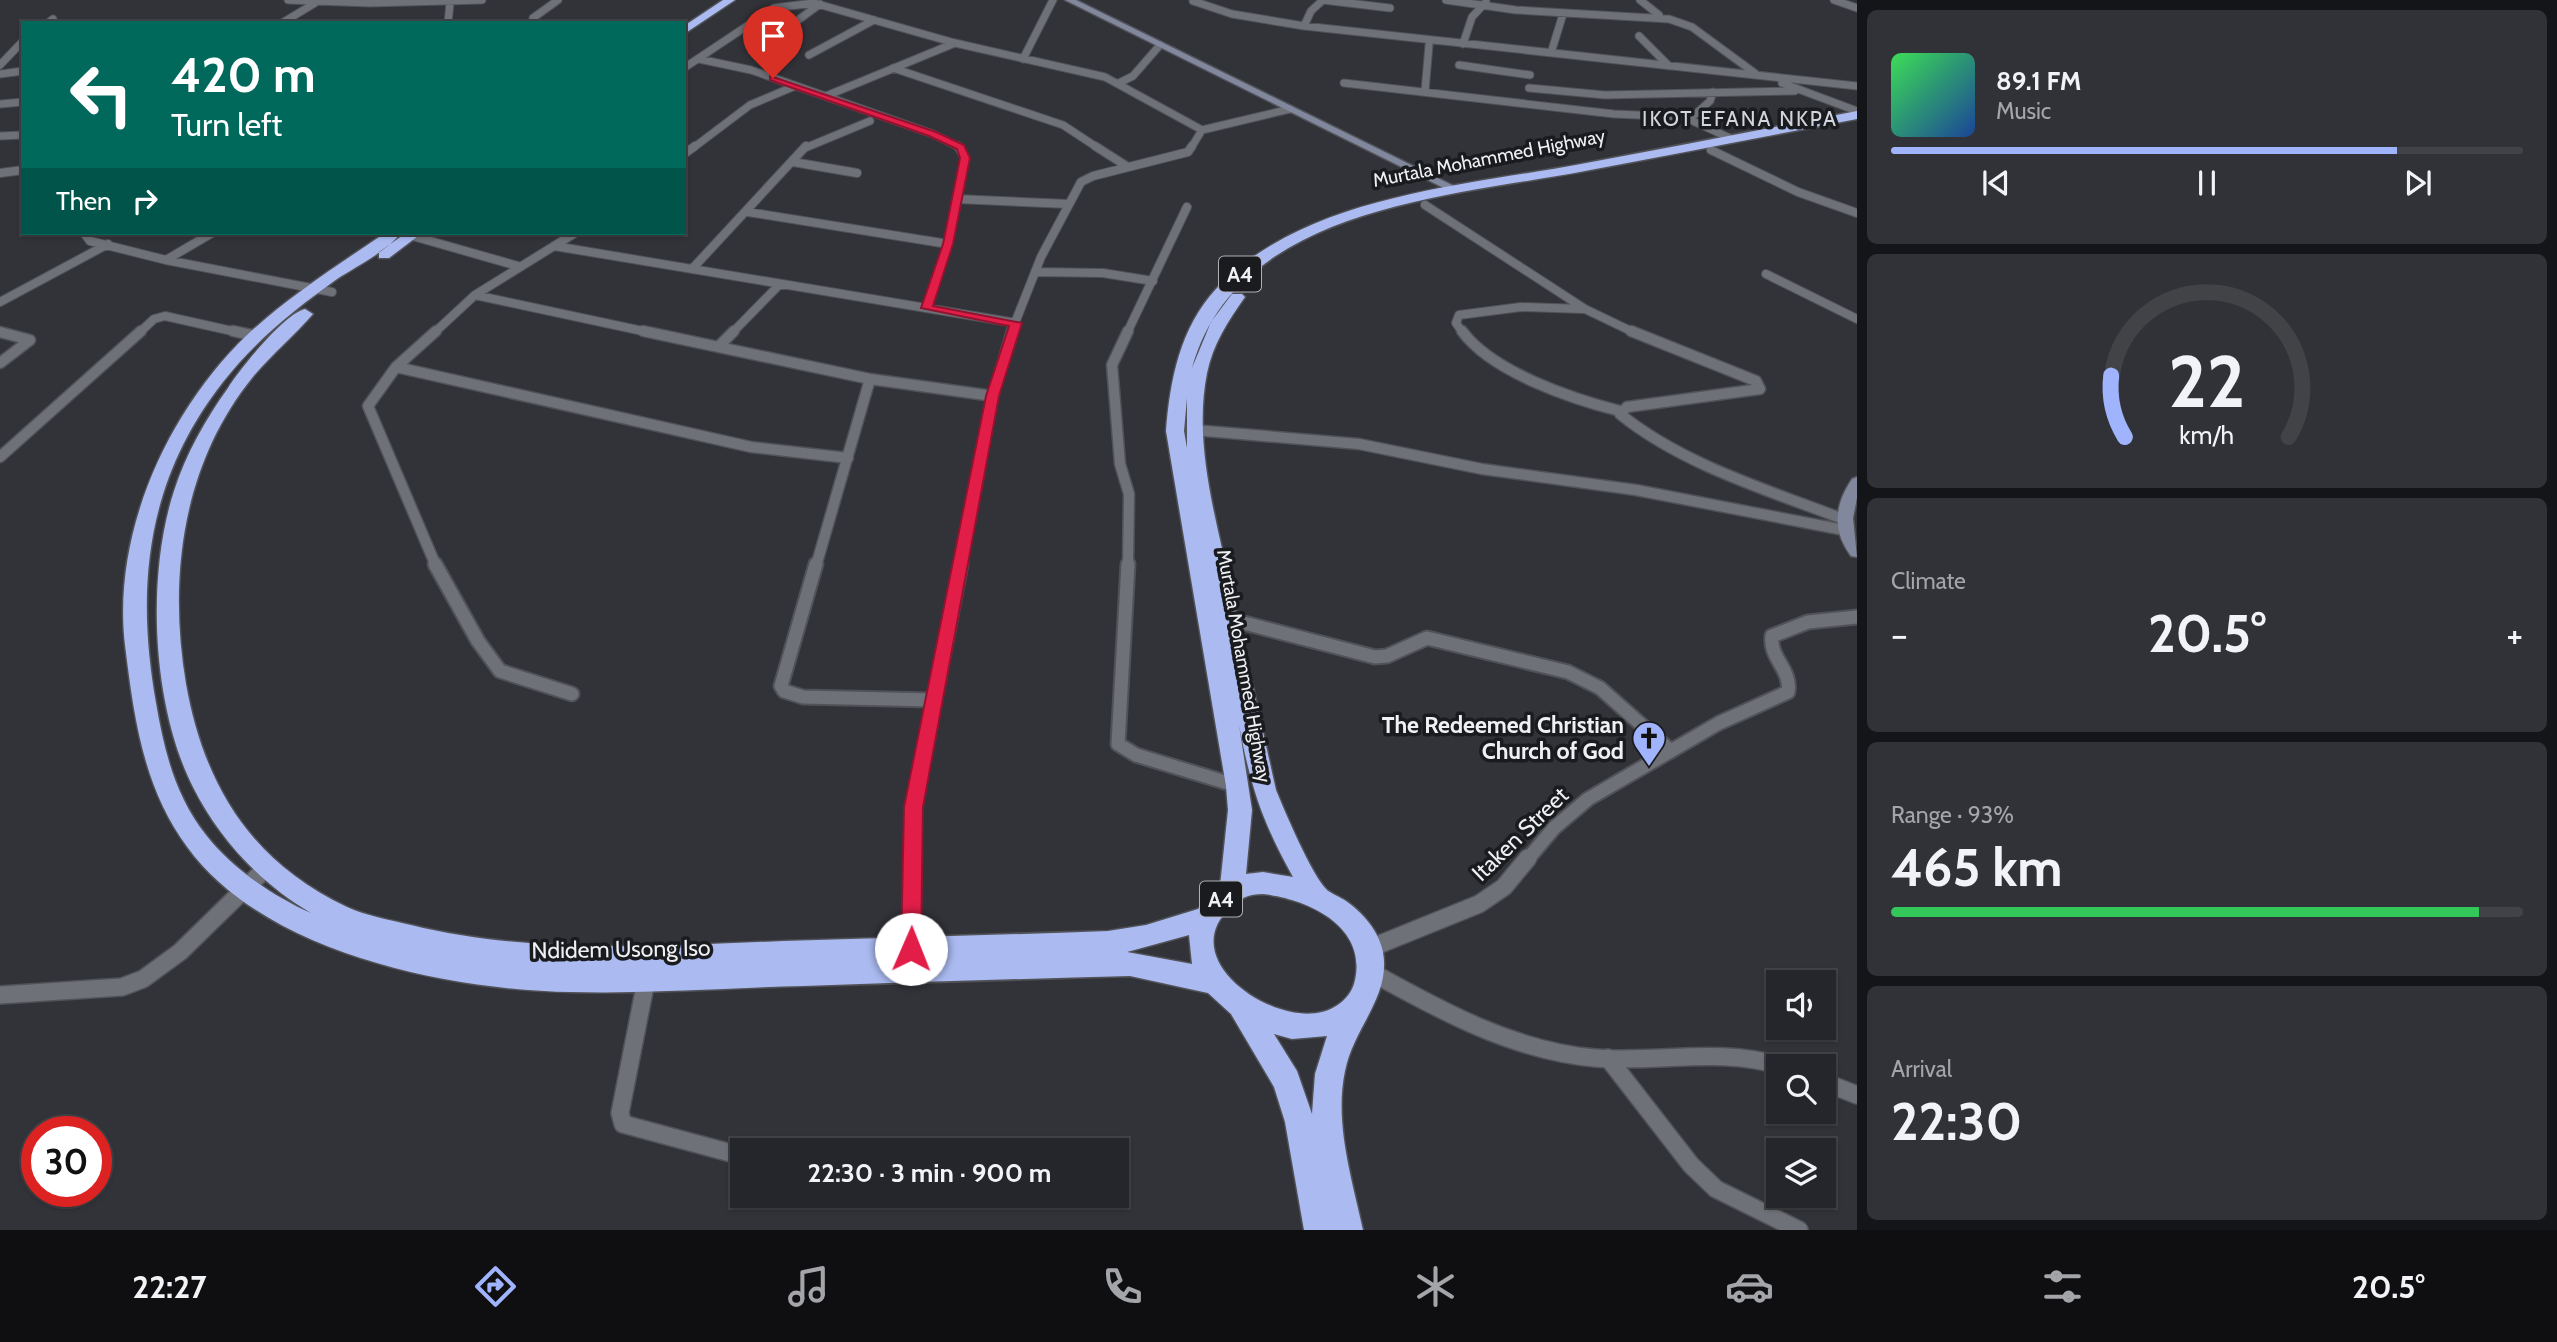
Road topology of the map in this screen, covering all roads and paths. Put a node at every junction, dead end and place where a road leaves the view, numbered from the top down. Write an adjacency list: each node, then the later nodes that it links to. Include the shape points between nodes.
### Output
1 (290, 0): 14 (street)
2 (482, 0): 15 (street)
3 (558, 0): 21 (street)
4 (715, 0): 26 (highway)
5 (730, 0): 28 (highway)
6 (1053, 0): 41 (street)
7 (1069, 0): 35 (street)
8 (1323, 0): 18 (street); 27 (street)
9 (1446, 0): 17 (street)
10 (1488, 0): 17 (street)
11 (1640, 0): 22 (street)
12 (1834, 0): 19 (street)
13 (1193, 1): 27 (street, via 1231,14)
14 (315, 2): 15 (street); 24 (street)
15 (450, 3): 25 (street)
16 (820, 4): 23 (street); 29 (street); 40 (street, via 774,8)
17 (1481, 6): 20 (street); 34 (street)
18 (1391, 8)
19 (1857, 8)
20 (1563, 14): 22 (street); 37 (street)
21 (533, 18)
22 (1669, 19): 51 (street, via 1692,27)
23 (874, 20): 32 (street); 38 (street)
24 (285, 21)
25 (448, 21)
26 (686, 21)
27 (1304, 26): 34 (street)
28 (686, 30)
29 (779, 34)
30 (1639, 36): 45 (street)
31 (1358, 38): 36 (street)
32 (955, 43): 41 (street); 47 (street)
33 (21, 44): 39 (street)
34 (1463, 44): 37 (street)
35 (1160, 45): 52 (street, via 1133,76); 64 (street)
36 (1429, 45): 57 (street, via 1761,80); 58 (street)
37 (1552, 53): 45 (street)
38 (808, 55)
39 (4, 56): 42 (street)
40 (699, 59): 46 (street); 54 (street)
41 (1023, 59): 52 (street)
42 (0, 65)
43 (1459, 65): 50 (street)
44 (1531, 66): 50 (street)
45 (1669, 66): 51 (street)
46 (686, 67)
47 (893, 68): 60 (street); 76 (street, via 1063,125)
48 (21, 71): 49 (street)
49 (0, 74)
50 (1530, 75): 56 (street)
51 (1756, 75): 55 (street)
52 (1119, 83): 69 (street)
53 (1344, 83): 58 (street)
54 (795, 86): 60 (street); 74 (street, via 744,109)
55 (1857, 86)
56 (1530, 88): 59 (street, via 1605,95); 63 (street)
57 (1802, 90): 59 (street); 65 (street)
58 (1425, 91): 63 (street)
59 (1713, 92): 66 (street, via 1710,101)
60 (825, 96): 81 (street, via 961,147 965,158)
61 (21, 102): 62 (street)
62 (0, 104)
63 (1529, 104): 66 (street)
64 (1290, 109): 69 (street); 80 (street)
65 (1857, 113): 72 (highway, Murtala Mohammed Highway / A4)
66 (1690, 119): 72 (street)
67 (870, 121): 75 (street, via 815,139)
68 (1857, 121): 73 (highway, Murtala Mohammed Highway / A4)
69 (1202, 130): 76 (street, via 1188,152)
70 (21, 135): 71 (street)
71 (0, 136)
72 (1732, 139): 80 (highway, Murtala Mohammed Highway / A4)
73 (1711, 150): 83 (highway, Murtala Mohammed Highway / A4); 86 (street, via 1798,192)
74 (686, 152)
75 (793, 162): 79 (street); 85 (street)
76 (1128, 167): 82 (street, via 1085,178)
77 (21, 170): 78 (street)
78 (0, 173)
79 (857, 173)
80 (1456, 190): 131 (highway, Murtala Mohammed Highway / A4, via 1362,213 1285,244 1234,279 1199,320 1189,344 1177,389 1175,431)
81 (957, 199): 82 (street); 92 (street)
82 (1069, 204): 97 (street)
83 (1425, 205): 105 (street); 116 (highway, Murtala Mohammed Highway / A4, via 1322,236 1248,284 1222,315 1198,365)
84 (1187, 207): 99 (street)
85 (748, 212): 92 (street); 96 (street)
86 (1857, 213)
87 (84, 235): 91 (street, via 90,241)
88 (209, 235): 94 (street)
89 (410, 235): 95 (street); 101 (highway, Ndidem Usong Iso)
90 (572, 235): 93 (street)
91 (108, 244): 94 (street); 103 (street)
92 (948, 244): 104 (street)
93 (554, 246): 95 (street); 96 (street)
94 (166, 260): 101 (street)
95 (518, 266): 102 (street)
96 (692, 269): 100 (street)
97 (1036, 272): 99 (street, via 1096,273); 107 (street)
98 (1766, 274): 106 (street)
99 (1153, 281): 131 (street, via 1112,365 1120,464 1129,494 1118,744 1136,755)
100 (780, 284): 104 (street); 110 (street)
101 (324, 290): 108 (highway, Ndidem Usong Iso)
102 (475, 295): 110 (street); 112 (street)
103 (0, 302)
104 (927, 308): 107 (street)
105 (1585, 309): 115 (street, via 1540,305 1483,309 1459,316 1456,323 1488,354 1560,393); 115 (street, via 1760,385 1755,392)
106 (1857, 319)
107 (1016, 323): 114 (street)
108 (273, 328): 117 (street, via 154,318); 120 (highway, Ndidem Usong Iso, via 216,380 191,415); 121 (highway, Ndidem Usong Iso, via 216,414 195,455)
109 (0, 332): 111 (street, via 30,340)
110 (720, 345): 113 (street)
111 (0, 363)
112 (396, 367): 118 (street, via 751,447); 128 (street, via 373,395 370,416 440,576 500,671)
113 (870, 379): 114 (street); 118 (street)
114 (993, 396): 129 (street)
115 (1620, 411): 122 (street, via 1621,418 1641,431 1721,472)
116 (1194, 430): 122 (street, via 1359,444 1482,469); 125 (highway, Murtala Mohammed Highway / A4, via 1203,504)
117 (0, 457)
118 (848, 458): 129 (street, via 781,686 803,697)
119 (1857, 482): 122 (street)
120 (154, 496): 121 (highway); 126 (highway, Ndidem Usong Iso, via 138,555)
121 (179, 508): 127 (highway, Ndidem Usong Iso, via 166,592)
122 (1843, 524): 123 (street)
123 (1857, 552)
124 (1857, 617): 130 (street, Itaken Street, via 1808,622 1772,636 1771,648 1789,677 1788,692 1718,723)
125 (1230, 619): 130 (street, via 1375,656 1387,656 1419,639 1432,638 1568,672 1600,688); 137 (highway, Murtala Mohammed Highway / A4, via 1264,790 1280,831)
126 (135, 622): 127 (highway); 133 (highway, Ndidem Usong Iso, via 134,646 151,740 167,793)
127 (170, 644): 132 (highway, Ndidem Usong Iso, via 185,727 201,779)
128 (572, 694)
129 (932, 699): 139 (street, via 914,807)
130 (1671, 751): 140 (street, Itaken Street, via 1588,799 1555,828 1504,887)
131 (1238, 786): 136 (highway, Murtala Mohammed Highway / A4)
132 (226, 821): 133 (highway); 134 (highway, Ndidem Usong Iso)
133 (194, 837): 135 (highway, Ndidem Usong Iso)
134 (266, 868): 135 (street); 139 (highway, Ndidem Usong Iso, via 340,916 470,950 643,957)
135 (243, 885): 141 (highway, Ndidem Usong Iso, via 320,932 398,956 518,977); 143 (street, via 169,962 140,982)
136 (1232, 891): 137 (highway, A4, via 1258,883 1287,884); 138 (highway, A4)
137 (1317, 894): 140 (highway, A4, via 1357,927)
138 (1207, 917): 139 (highway, Ndidem Usong Iso, via 1128,940); 142 (highway, A4, via 1204,956)
139 (911, 949)
140 (1370, 960): 145 (highway, via 1366,993); 146 (street, via 1474,1026 1562,1052)
141 (647, 976): 142 (highway, Ndidem Usong Iso, via 1130,964); 150 (street, via 620,1113 623,1124)
142 (1217, 983): 144 (highway, A4)
143 (0, 995)
144 (1242, 1007): 145 (highway, A4, via 1289,1026 1313,1027); 151 (highway, A4, via 1286,1081 1300,1122)
145 (1352, 1011): 152 (highway, via 1328,1082 1333,1154)
146 (1608, 1058): 147 (street, via 1743,1056); 153 (street, via 1691,1165 1716,1189)
147 (1766, 1062)
148 (1836, 1087): 149 (street)
149 (1857, 1095)
150 (730, 1153)
151 (1320, 1230)
152 (1347, 1230)
153 (1799, 1230)

